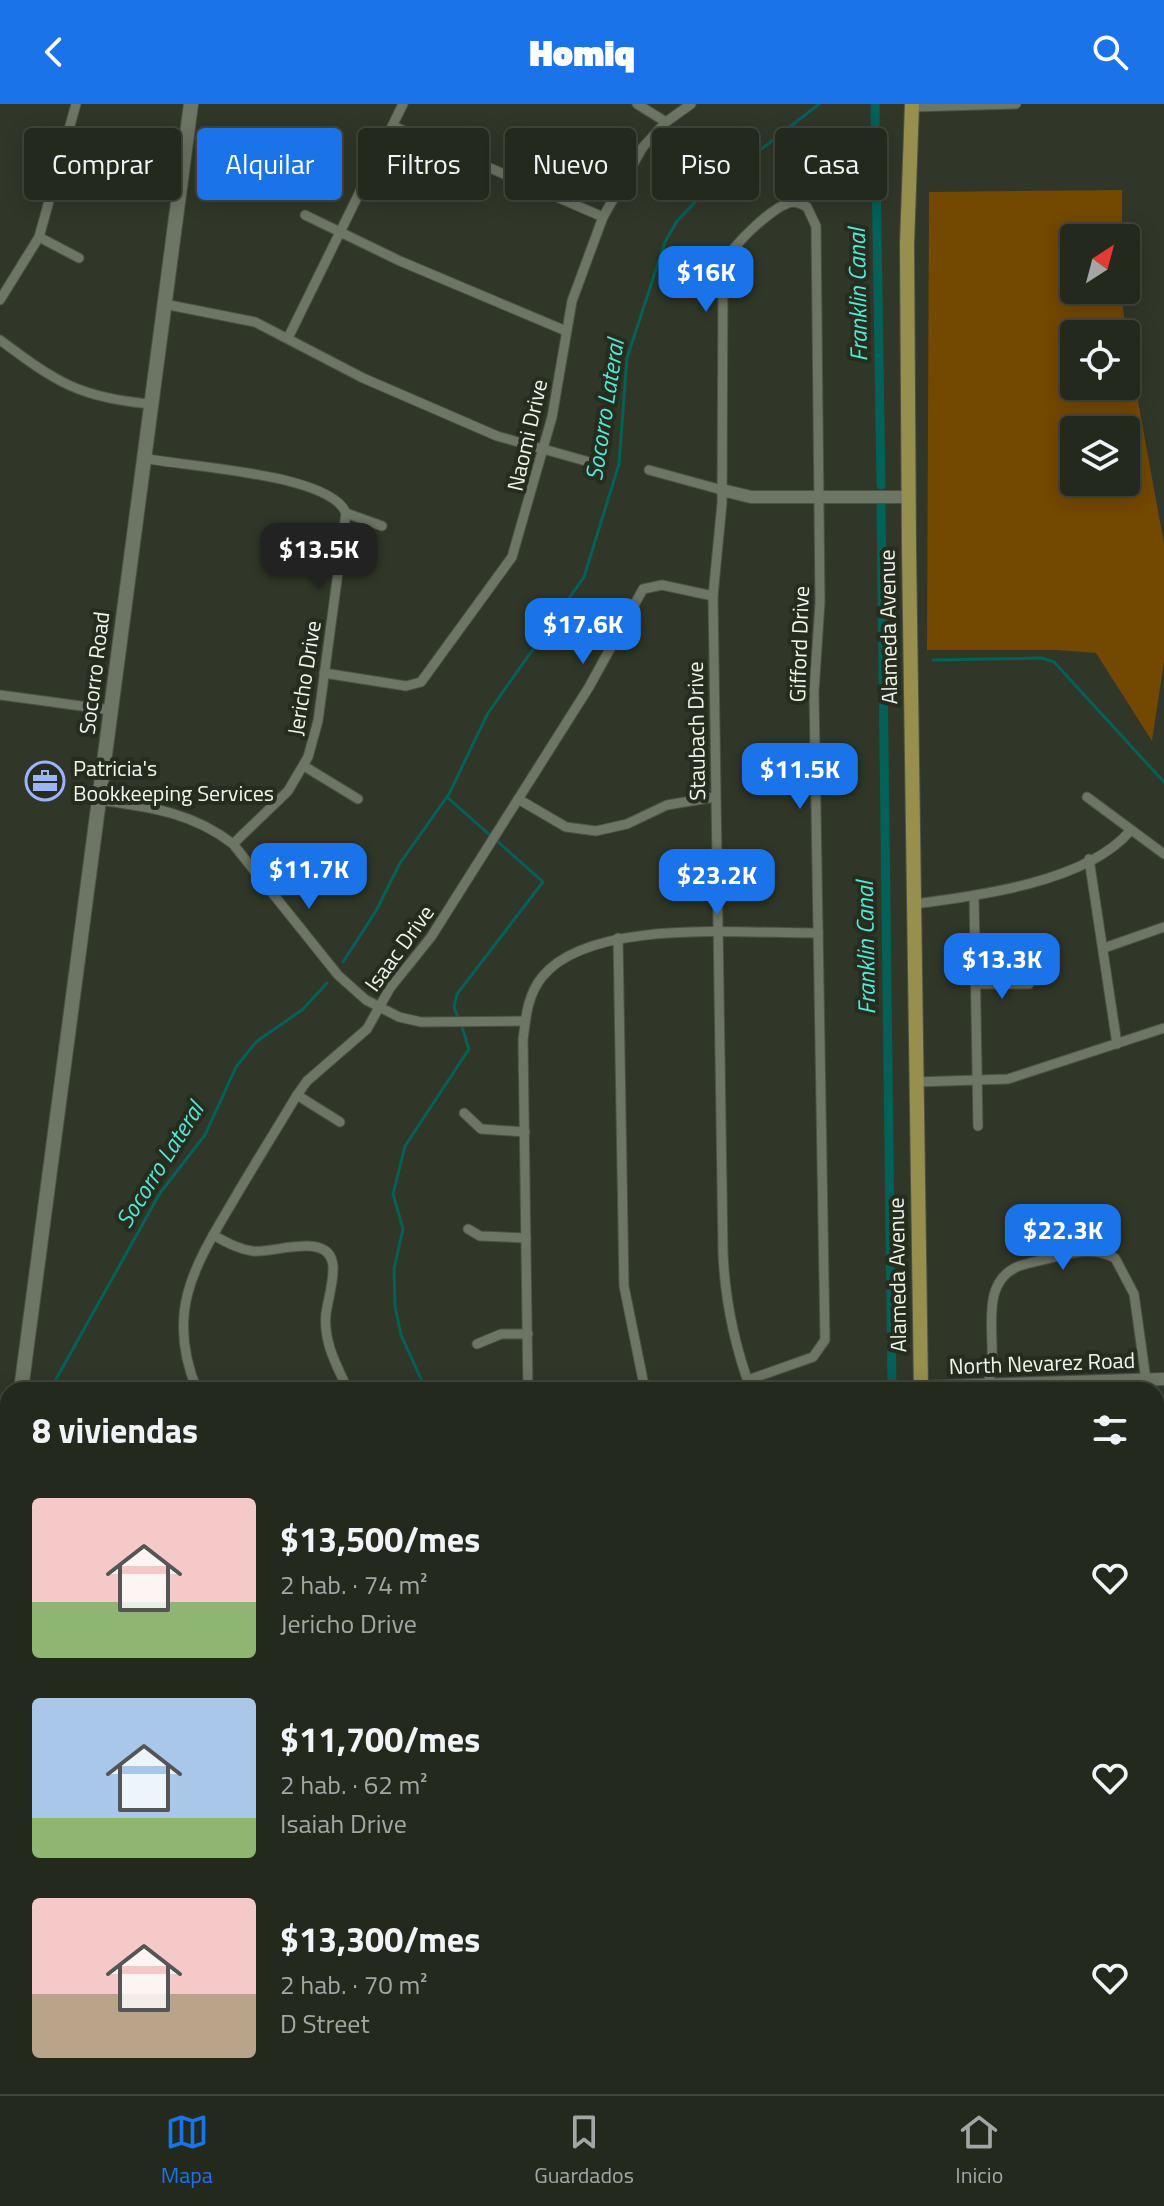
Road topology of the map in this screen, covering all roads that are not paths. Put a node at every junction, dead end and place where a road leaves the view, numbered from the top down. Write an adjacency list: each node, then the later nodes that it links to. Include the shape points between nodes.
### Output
1 (76, 104): 11 (street)
2 (191, 104): 12 (main road, Socorro Road)
3 (403, 104): 10 (street)
4 (637, 104): 9 (street)
5 (691, 104): 9 (street, Naomi Drive)
6 (977, 104): 7 (street); 8 (street)
7 (1016, 104)
8 (912, 105): 31 (main road, Alameda Avenue)
9 (666, 122): 16 (street, Naomi Drive, via 638,153)
10 (393, 126): 16 (street); 17 (street)
11 (70, 128)
12 (183, 164): 21 (main road, Socorro Road)
13 (49, 200): 18 (street)
14 (797, 202): 30 (street, Staubach Drive, via 781,207 724,261); 32 (street, Gifford Drive, via 807,207 816,226)
15 (305, 215): 17 (street)
16 (603, 217): 22 (street, Naomi Drive, via 583,264)
17 (341, 232): 22 (street); 23 (street)
18 (39, 237): 19 (street); 20 (street)
19 (79, 258)
20 (0, 300)
21 (164, 304): 23 (street, via 255,322); 25 (main road, Socorro Road)
22 (566, 331): 26 (street, Naomi Drive)
23 (288, 338): 26 (street, via 416,402)
24 (0, 340): 25 (street, via 64,385 97,397)
25 (151, 404): 27 (main road, Socorro Road)
26 (544, 450): 28 (street); 36 (street, Naomi Drive, via 512,557 425,679 406,686)
27 (144, 458): 33 (street, via 286,480 337,500); 38 (main road, Socorro Road)
28 (600, 465)
29 (649, 470): 30 (street)
30 (722, 490): 32 (street, via 751,497); 35 (street, Staubach Drive)
31 (909, 497): 32 (street); 50 (main road, Alameda Avenue)
32 (819, 498): 52 (street, Gifford Drive, via 814,692)
33 (346, 513): 34 (street); 36 (street, Jericho Drive)
34 (382, 526)
35 (713, 596): 40 (street, Staubach Drive); 43 (street, Isaac Drive, via 662,585 643,589 619,638)
36 (324, 673): 39 (street, Jericho Drive, via 318,721)
37 (0, 695): 38 (street)
38 (111, 710): 44 (main road, Socorro Road)
39 (304, 766): 42 (street); 46 (street, Jericho Drive, via 288,791)
40 (715, 797): 43 (street, via 667,805 627,824 596,831 566,827); 53 (street, Staubach Drive)
41 (1087, 797): 45 (street)
42 (358, 799)
43 (518, 799): 58 (street, Isaac Drive, via 431,937)
44 (99, 800): 46 (street, via 174,812 205,824); 76 (main road, Socorro Road)
45 (1130, 831): 47 (street); 48 (street)
46 (233, 844): 58 (street, via 338,975)
47 (1164, 854)
48 (1089, 859): 49 (street, via 1038,882); 55 (street)
49 (974, 896): 50 (street); 56 (street)
50 (914, 904): 63 (main road, Alameda Avenue)
51 (1164, 927): 55 (street)
52 (818, 933): 53 (street); 82 (street, Gifford Drive, via 825,1340 813,1357)
53 (718, 934): 54 (street); 81 (street, Staubach Drive, via 725,1302)
54 (618, 938): 59 (street, via 574,950 550,968 533,993); 80 (street, via 624,1286)
55 (1104, 948): 61 (street)
56 (976, 984): 57 (street); 62 (street)
57 (1029, 984)
58 (379, 1007): 59 (street, via 421,1022); 64 (street, Isaac Drive, via 359,1039)
59 (525, 1021): 68 (street)
60 (1164, 1028): 61 (street)
61 (1117, 1044): 62 (street, via 1020,1076)
62 (977, 1080): 63 (street); 67 (street)
63 (916, 1082): 83 (main road, Alameda Avenue)
64 (297, 1095): 66 (street); 70 (street, Isaac Drive)
65 (464, 1113): 68 (street, via 481,1129)
66 (340, 1122)
67 (978, 1126)
68 (525, 1132): 71 (street)
69 (468, 1229): 71 (street, via 480,1236)
70 (213, 1235): 77 (street, Isaac Drive, via 195,1265 184,1305 185,1351); 78 (street, via 255,1252 317,1246 326,1251 333,1266 327,1337)
71 (526, 1238): 72 (street)
72 (528, 1334): 73 (street, via 501,1334); 79 (street)
73 (477, 1344)
74 (1164, 1379): 75 (street, North Nevarez Road)
75 (1146, 1380): 84 (street, via 1130,1283 1115,1258 1091,1251 1019,1266 999,1283 992,1302 993,1370); 85 (street, North Nevarez Road)
76 (22, 1382)
77 (195, 1382)
78 (345, 1382)
79 (528, 1382)
80 (643, 1382)
81 (749, 1382)
82 (757, 1382)
83 (921, 1382)
84 (988, 1382)
85 (1082, 1382)

